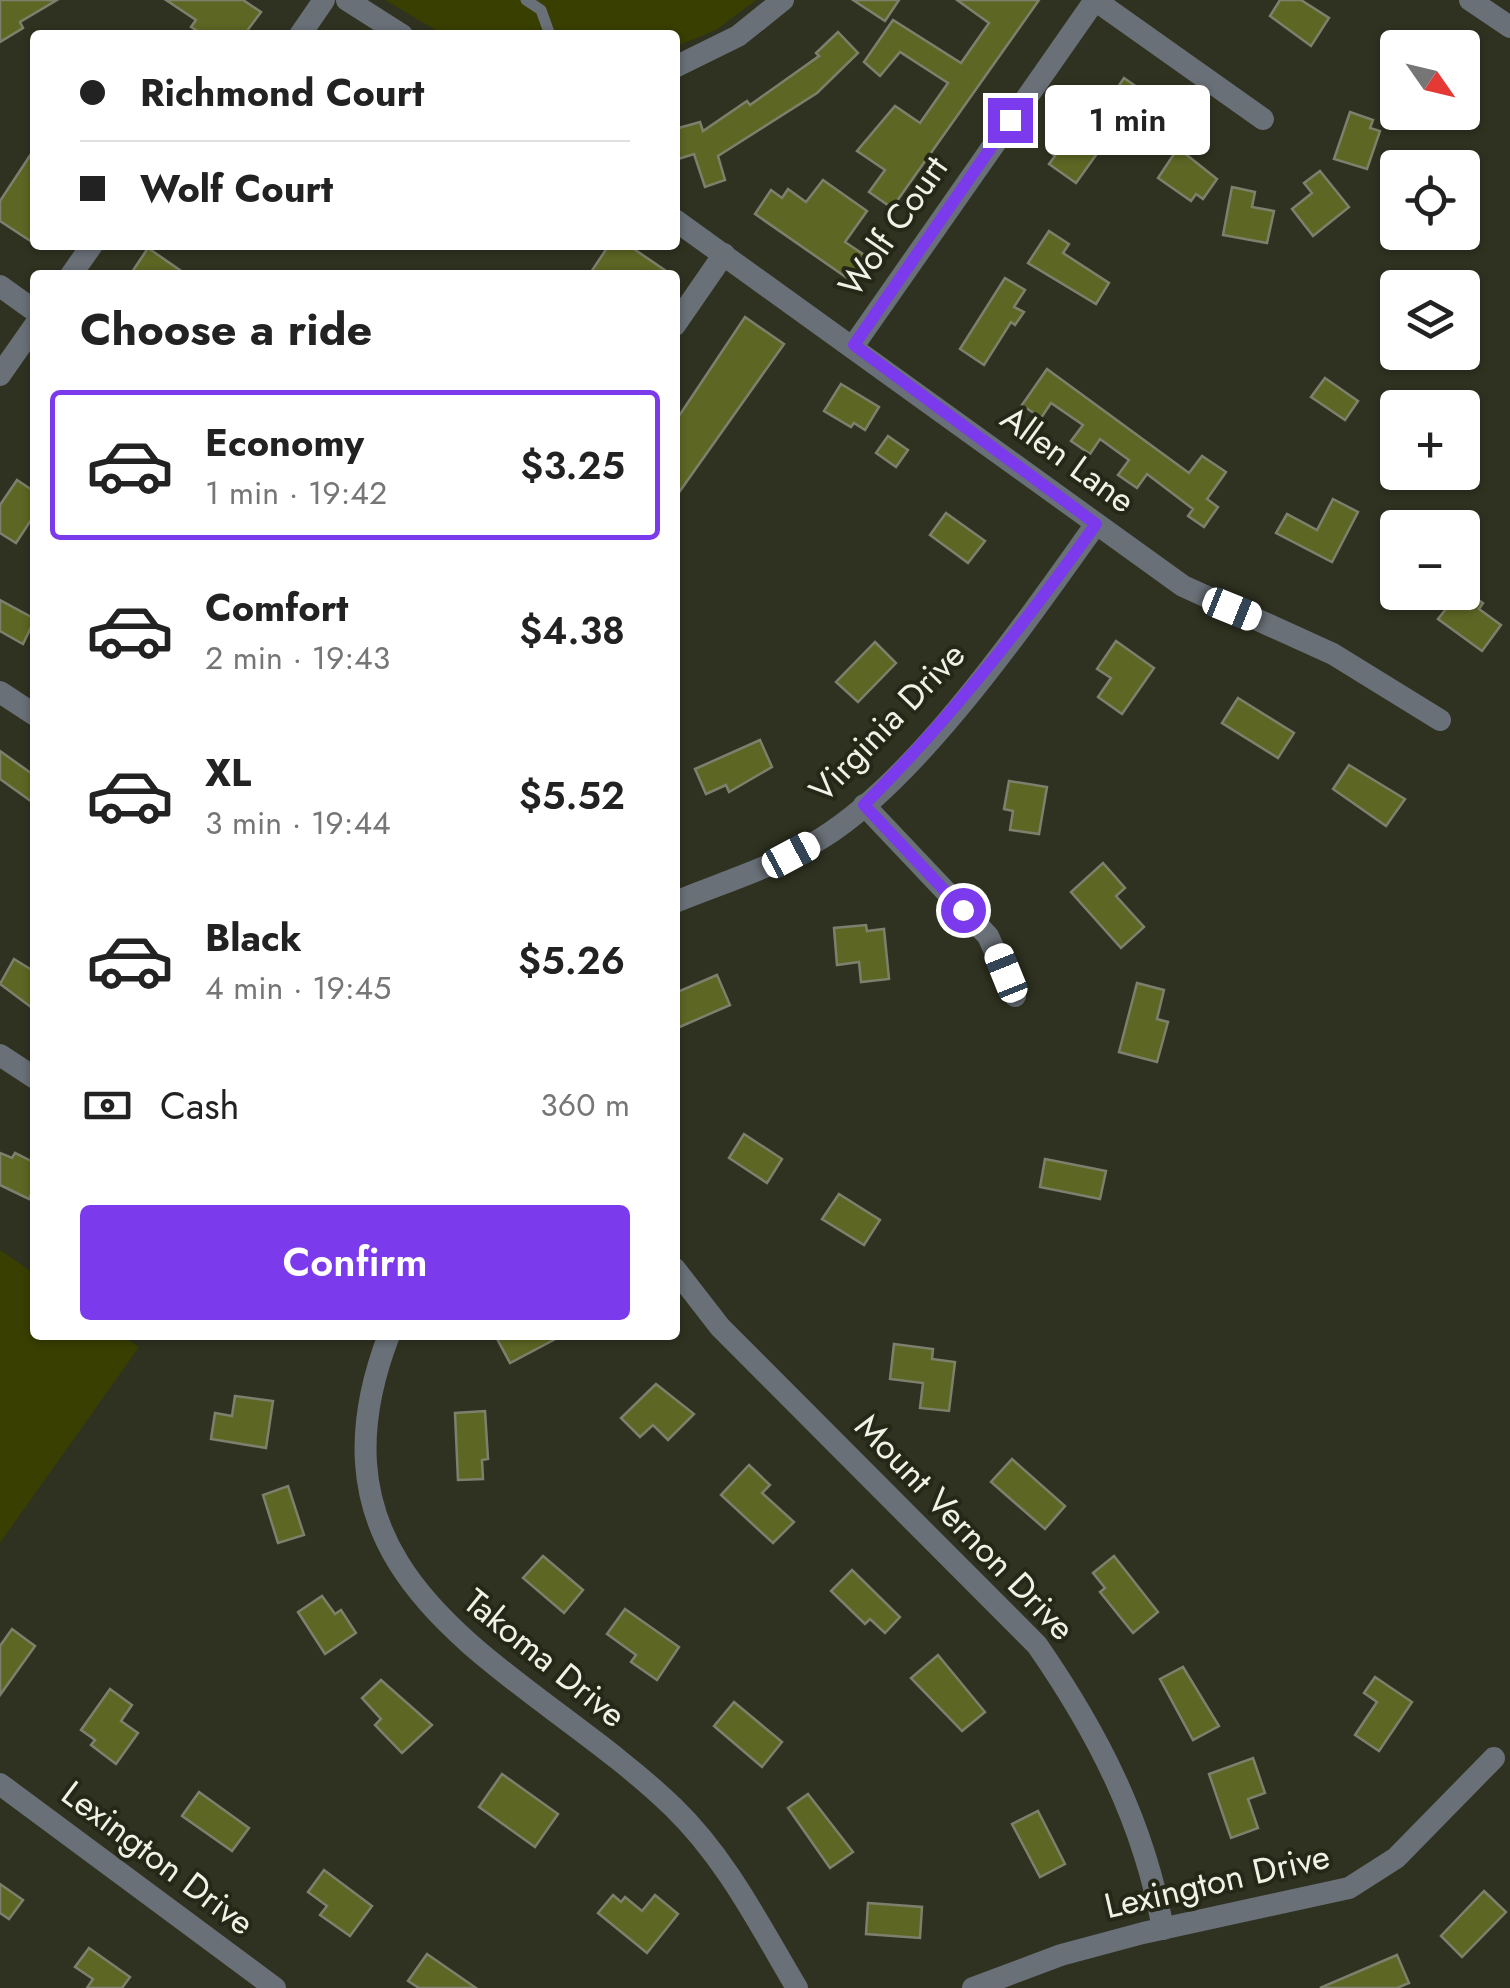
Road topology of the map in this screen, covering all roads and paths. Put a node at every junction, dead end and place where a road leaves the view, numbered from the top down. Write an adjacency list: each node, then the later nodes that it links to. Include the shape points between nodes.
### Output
1 (324, 0): 8 (street)
2 (347, 0): 9 (street)
3 (526, 0): 10 (lane, via 541,10)
4 (782, 0): 11 (street, via 738,36)
5 (1095, 0): 12 (street); 19 (street, Wolf Court)
6 (1470, 0): 7 (street)
7 (1510, 27)
8 (303, 30)
9 (394, 30)
10 (548, 30)
11 (680, 65)
12 (1263, 119)
13 (680, 223): 14 (street, Allen Lane)
14 (724, 254): 17 (street); 19 (street, Allen Lane)
15 (0, 286): 16 (street)
16 (30, 307)
17 (680, 317)
18 (30, 333): 20 (street)
19 (854, 345): 21 (street, Allen Lane)
20 (0, 375)
21 (1096, 524): 24 (street, Allen Lane, via 1194,593 1333,654); 25 (street, Virginia Drive, via 996,660)
22 (0, 692): 23 (street)
23 (30, 712)
24 (1440, 720)
25 (864, 805): 26 (street, Virginia Drive, via 791,855); 27 (street, via 988,936)
26 (680, 900)
27 (1015, 996)
28 (0, 1056): 29 (street)
29 (30, 1075)
30 (680, 1276): 34 (street, Mount Vernon Drive, via 720,1327 1037,1646 1084,1715 1120,1787)
31 (387, 1340): 36 (street, Takoma Drive, via 369,1400 368,1462 380,1522 407,1578 475,1652 675,1808 719,1861)
32 (1494, 1758): 34 (street, Lexington Drive, via 1374,1875 1296,1902)
33 (0, 1784): 35 (street, Lexington Drive)
34 (1164, 1929): 37 (street, Lexington Drive)
35 (275, 1988)
36 (797, 1988)
37 (974, 1988)

